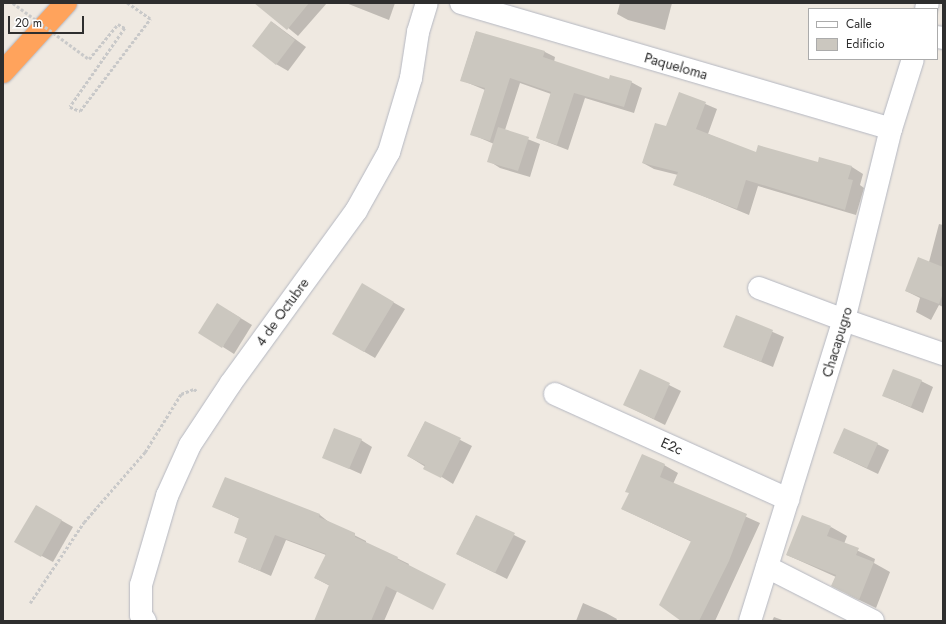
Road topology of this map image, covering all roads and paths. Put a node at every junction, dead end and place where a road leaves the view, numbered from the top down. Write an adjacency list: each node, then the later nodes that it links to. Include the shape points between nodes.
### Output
1 (13, 3): 3 (path, bridge, via 89,60 118,24 125,28 70,108 80,111 150,20)
2 (66, 3): 7 (highway)
3 (126, 3)
4 (427, 3): 13 (street, 4 de Octubre, via 418,32 411,78 389,152 356,211)
5 (461, 3): 8 (street, Paqueloma)
6 (913, 60): 8 (street, Chacapugro)
7 (3, 72)
8 (891, 129): 10 (street, Chacapugro)
9 (759, 288): 10 (street)
10 (844, 320): 11 (street); 14 (street, Chacapugro)
11 (943, 354)
12 (555, 394): 14 (street, E2c)
13 (215, 407): 16 (path, via 194,389 181,394 145,452 84,522); 17 (street, 4 de Octubre, via 190,445 167,496 141,585 141,615)
14 (788, 499): 15 (street, Chacapugro)
15 (767, 567): 18 (street, Chacapugro); 19 (street)
16 (30, 603)
17 (144, 621)
18 (750, 621)
19 (873, 621)

